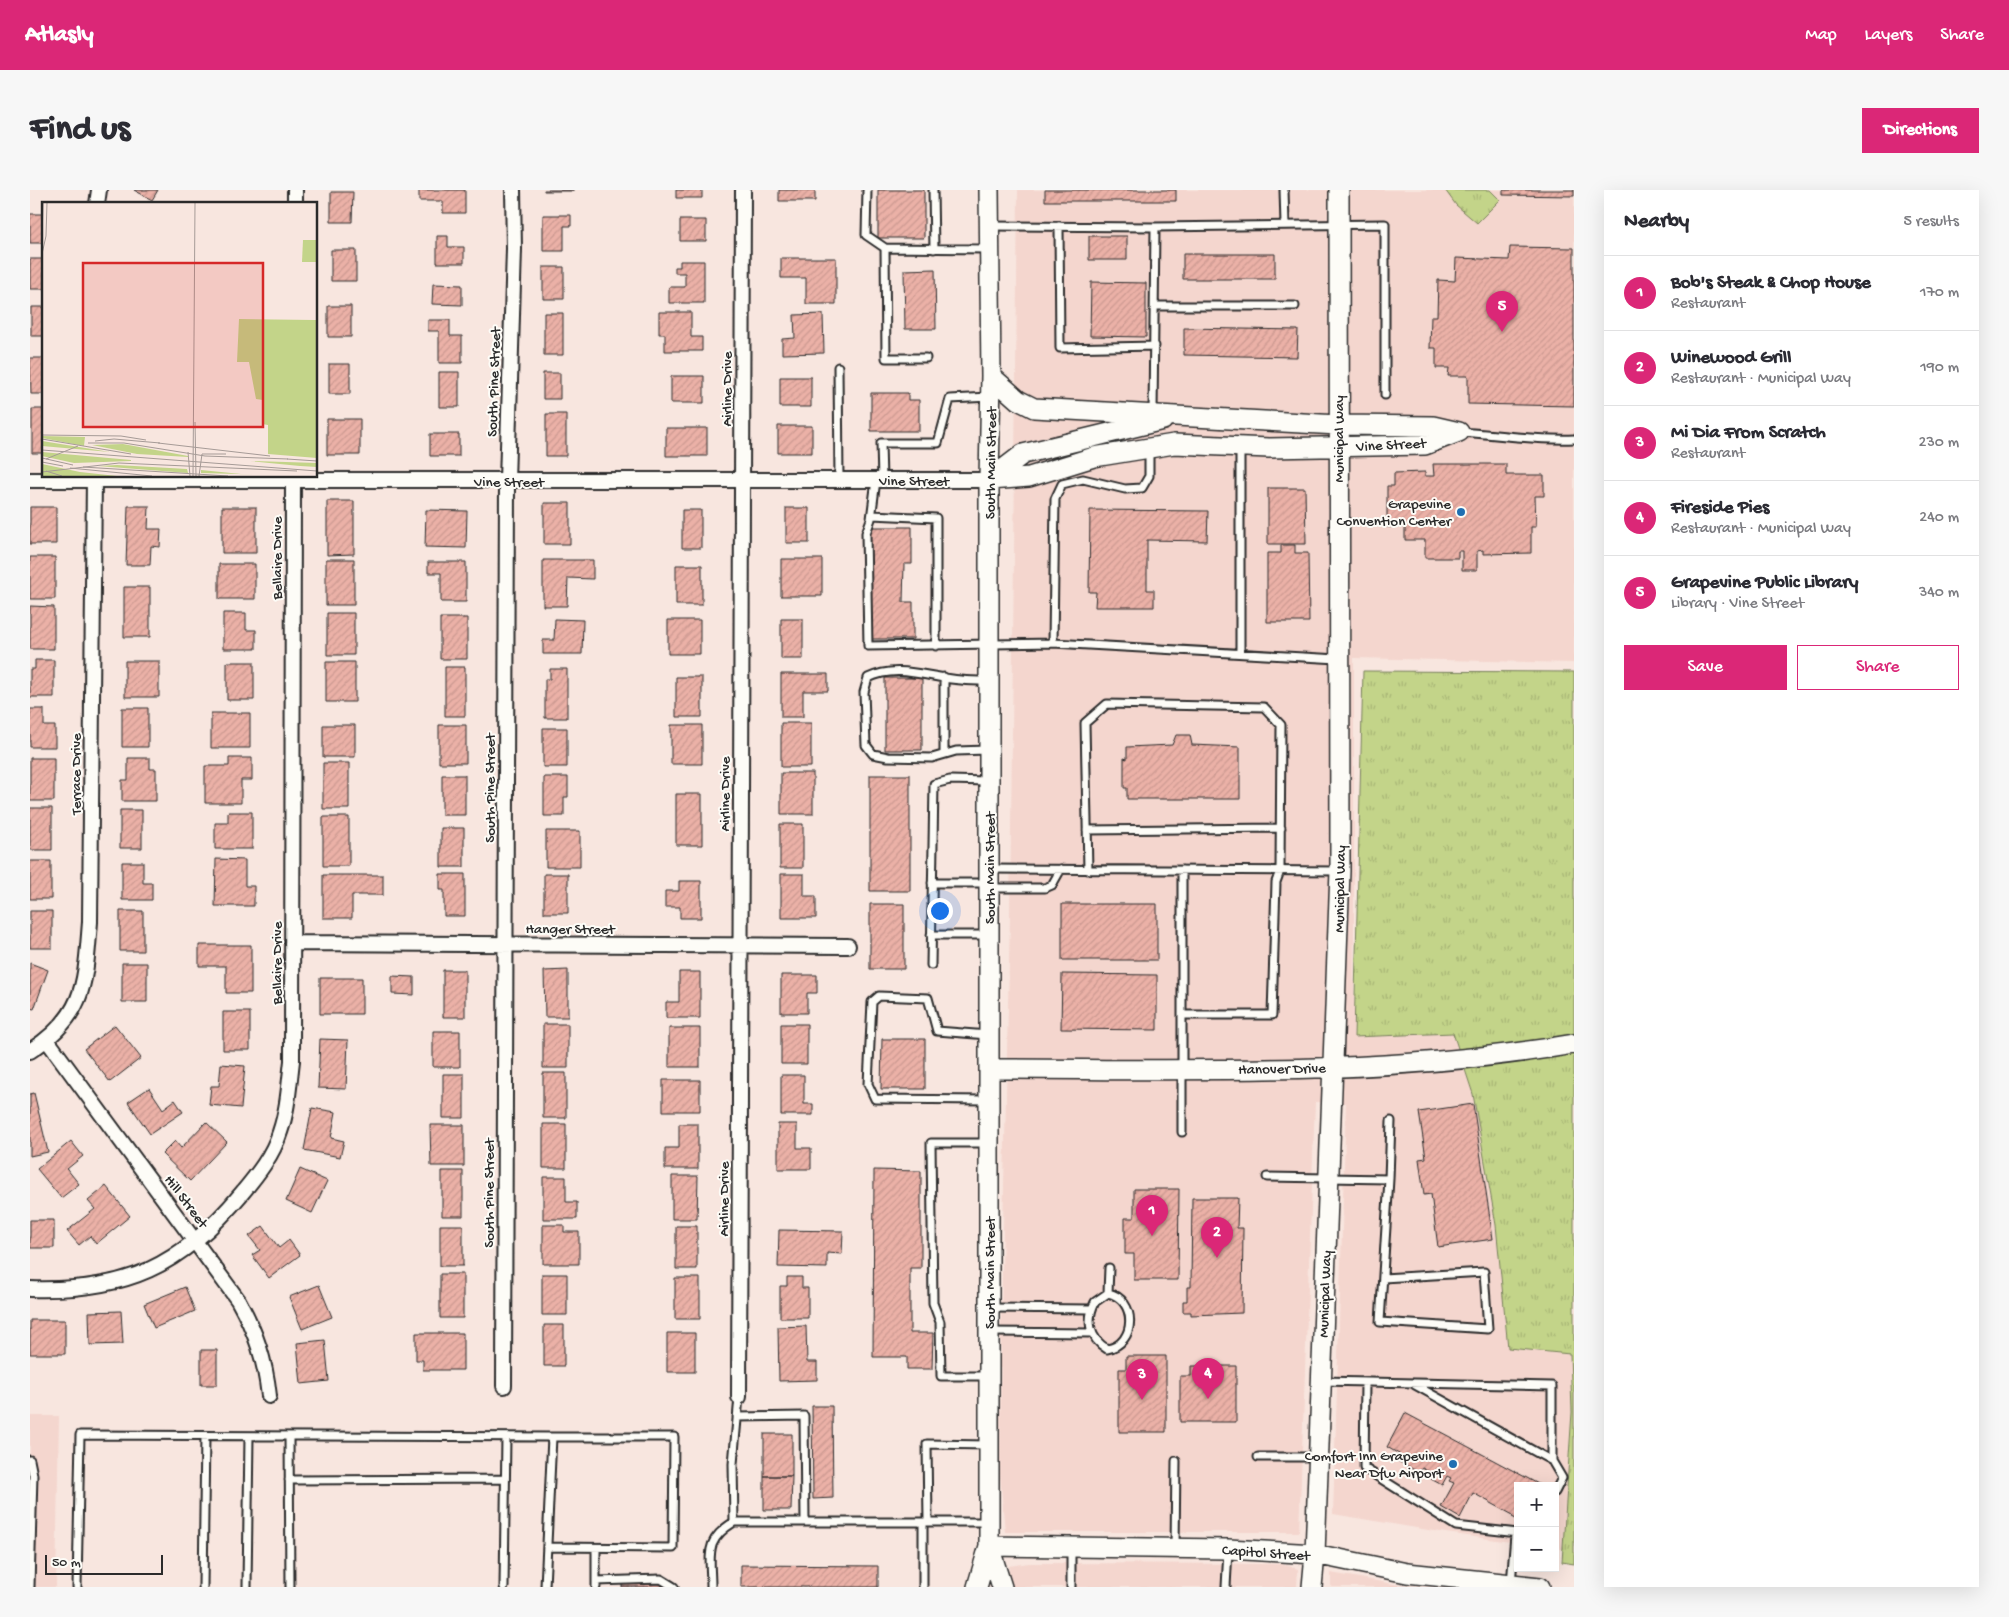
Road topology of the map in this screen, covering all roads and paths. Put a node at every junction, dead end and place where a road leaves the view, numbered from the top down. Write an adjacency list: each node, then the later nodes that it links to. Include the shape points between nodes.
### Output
1 (512, 190): 39 (street, South Pine Street, via 514,248)
2 (743, 190): 35 (street, Airline Drive)
3 (867, 190): 13 (lane, via 866,235)
4 (933, 190): 14 (lane)
5 (989, 190): 10 (street, South Main Street)
6 (1284, 190): 8 (lane)
7 (1338, 190): 9 (street, Municipal Way)
8 (1285, 225): 9 (lane); 12 (lane)
9 (1339, 225): 22 (lane, via 1385,224); 26 (street, Municipal Way)
10 (989, 226): 11 (lane); 15 (street, South Main Street)
11 (1059, 226): 12 (lane); 18 (lane, via 1060,348)
12 (1155, 227): 16 (lane)
13 (885, 248): 14 (lane); 19 (lane, via 886,358)
14 (934, 248): 15 (lane)
15 (989, 249): 21 (street, South Main Street)
16 (1155, 306): 17 (lane); 18 (lane)
17 (1295, 306)
18 (1155, 346): 24 (lane)
19 (926, 358)
20 (838, 368): 36 (lane)
21 (991, 376): 23 (street, South Main Street); 24 (street, Vine Street, via 1018,400 1034,408)
22 (1385, 395)
23 (991, 397): 37 (lane, via 950,399 938,443 881,443); 38 (street, South Main Street)
24 (1153, 414): 25 (street, Vine Street)
25 (1184, 415): 26 (street, Vine Street); 38 (street, Vine Street, via 1023,454)
26 (1338, 425): 27 (street, Vine Street, via 1433,426); 31 (street, Municipal Way)
27 (1459, 432): 28 (lane); 31 (street, Vine Street, via 1425,445)
28 (1574, 439)
29 (1149, 446): 30 (street, Vine Street); 38 (street, Vine Street, via 1094,457 1029,477); 42 (lane, via 1149,476 1142,488 1125,489 1083,478 1062,484 1055,499)
30 (1240, 446): 31 (street, Vine Street); 44 (lane)
31 (1338, 447): 45 (street, Municipal Way)
32 (292, 478): 33 (street, Vine Street); 39 (street, Vine Street); 62 (street, Bellaire Drive)
33 (94, 479): 34 (street, Vine Street); 69 (street, Terrace Drive, via 90,922 80,994 70,1016)
34 (30, 480)
35 (742, 480): 36 (street, Vine Street); 39 (street, Vine Street); 64 (street, Airline Drive)
36 (839, 480): 37 (street, Vine Street)
37 (879, 480): 38 (street, Vine Street); 40 (lane)
38 (989, 480): 41 (street, South Main Street)
39 (507, 481): 63 (street, South Pine Street)
40 (872, 515): 43 (lane, via 936,518); 43 (lane, via 866,533 868,646)
41 (989, 642): 42 (lane); 43 (lane); 47 (street, South Main Street)
42 (1053, 643): 44 (lane)
43 (936, 646)
44 (1240, 652): 45 (lane)
45 (1339, 659): 57 (street, Municipal Way)
46 (944, 677): 47 (lane); 49 (lane); 49 (lane, via 910,671 881,672 868,678 864,692 866,744 873,754 932,758)
47 (989, 681): 48 (street, South Main Street)
48 (989, 750): 49 (lane); 50 (street, South Main Street)
49 (944, 754)
50 (989, 781): 58 (street, South Main Street); 59 (lane, via 950,780 934,784)
51 (1280, 828): 52 (lane); 52 (lane, via 1281,725 1264,707 1107,704 1085,723); 56 (lane)
52 (1087, 830): 54 (lane)
53 (1061, 869): 54 (lane); 58 (lane); 58 (lane, via 1052,885 1045,888)
54 (1088, 870): 55 (lane)
55 (1182, 870): 56 (lane); 67 (lane)
56 (1280, 871): 57 (lane); 67 (lane, via 1276,882 1272,1015)
57 (1340, 871): 72 (street, Municipal Way)
58 (989, 880): 59 (lane); 61 (street, South Main Street)
59 (932, 883): 60 (lane)
60 (931, 935): 61 (lane); 66 (lane)
61 (989, 935): 68 (street, South Main Street)
62 (292, 943): 63 (street, Hanger Street); 82 (street, Bellaire Drive, via 292,1061 280,1134 255,1178)
63 (505, 944): 64 (street, Hanger Street); 95 (street, South Pine Street)
64 (740, 946): 65 (street, Hanger Street); 97 (street, Airline Drive)
65 (848, 946)
66 (931, 965)
67 (1182, 1015): 74 (lane)
68 (989, 1035): 73 (street, South Main Street); 75 (lane, via 937,1031 928,998 878,996 872,1002 868,1084 875,1099)
69 (47, 1040): 71 (street, Terrace Drive); 82 (street, Hill Street)
70 (1574, 1044): 72 (street, Hanover Drive, via 1410,1063)
71 (30, 1051)
72 (1333, 1068): 74 (street, Hanover Drive); 80 (street, Municipal Way)
73 (989, 1069): 74 (street, Hanover Drive); 75 (street, South Main Street)
74 (1182, 1069): 77 (lane)
75 (989, 1100): 78 (street, South Main Street)
76 (1391, 1121): 81 (lane)
77 (1182, 1132)
78 (989, 1143): 87 (street, South Main Street); 91 (lane, via 931,1143 931,1153 933,1303 940,1322 942,1376)
79 (1267, 1177): 80 (lane)
80 (1329, 1177): 81 (lane); 92 (street, Municipal Way)
81 (1389, 1179): 84 (lane)
82 (196, 1240): 85 (street, Bellaire Drive, via 159,1266 136,1277 83,1289); 96 (street, Hill Street, via 252,1323 264,1356)
83 (1109, 1268): 86 (lane)
84 (1383, 1278): 84 (lane, via 1380,1322 1488,1329 1484,1272)
85 (30, 1289)
86 (1108, 1293): 88 (lane, via 1098,1298); 90 (lane, via 1127,1305 1130,1322 1126,1338 1118,1346 1108,1349)
87 (989, 1308): 88 (lane); 89 (street, South Main Street)
88 (1092, 1309): 90 (lane)
89 (989, 1332): 90 (lane); 91 (street, South Main Street)
90 (1092, 1333)
91 (989, 1376): 104 (street, South Main Street)
92 (1321, 1381): 93 (lane); 106 (street, Municipal Way)
93 (1365, 1383): 94 (lane); 117 (lane, via 1364,1468 1456,1526)
94 (1412, 1383): 109 (lane); 109 (lane, via 1552,1386)
95 (504, 1386)
96 (269, 1396)
97 (739, 1397): 98 (lane)
98 (737, 1417): 113 (lane, via 733,1464); 114 (lane, via 804,1416)
99 (205, 1436): 100 (lane); 129 (lane, via 80,1435); 130 (lane)
100 (249, 1436): 101 (lane); 131 (lane)
101 (289, 1436): 102 (lane); 111 (lane)
102 (506, 1437): 103 (lane); 110 (lane)
103 (552, 1437): 119 (lane); 120 (lane, via 674,1437 673,1548)
104 (989, 1445): 115 (lane, via 927,1444); 116 (street, South Main Street)
105 (1258, 1457): 106 (lane)
106 (1319, 1457): 124 (street, Municipal Way)
107 (30, 1460): 128 (lane)
108 (1176, 1460): 122 (lane)
109 (1552, 1460): 112 (lane, via 1562,1478)
110 (505, 1479): 111 (lane); 133 (lane)
111 (289, 1480): 132 (lane)
112 (1559, 1484)
113 (734, 1522): 114 (lane); 136 (lane, via 713,1539)
114 (805, 1522): 115 (lane)
115 (926, 1522): 116 (lane); 137 (lane)
116 (989, 1522): 118 (street, South Main Street)
117 (1514, 1534)
118 (989, 1546): 121 (street, Capitol Street); 138 (street, South Main Street); 139 (street, South Main Street)
119 (547, 1547): 120 (lane); 134 (lane)
120 (596, 1548): 126 (lane)
121 (1070, 1548): 122 (street, Capitol Street); 140 (lane)
122 (1175, 1548): 123 (street, Capitol Street)
123 (1228, 1549): 124 (street, Capitol Street); 141 (lane)
124 (1315, 1554): 127 (street, Capitol Street, via 1406,1576); 142 (street, Municipal Way)
125 (1514, 1554): 127 (lane)
126 (596, 1584): 135 (lane, via 661,1579)
127 (1511, 1584): 143 (street, Capitol Street)
128 (30, 1587)
129 (78, 1587)
130 (204, 1587)
131 (247, 1587)
132 (290, 1587)
133 (504, 1587)
134 (545, 1587)
135 (674, 1587)
136 (711, 1587)
137 (923, 1587)
138 (977, 1587)
139 (1002, 1587)
140 (1070, 1587)
141 (1226, 1587)
142 (1312, 1587)
143 (1540, 1587)

